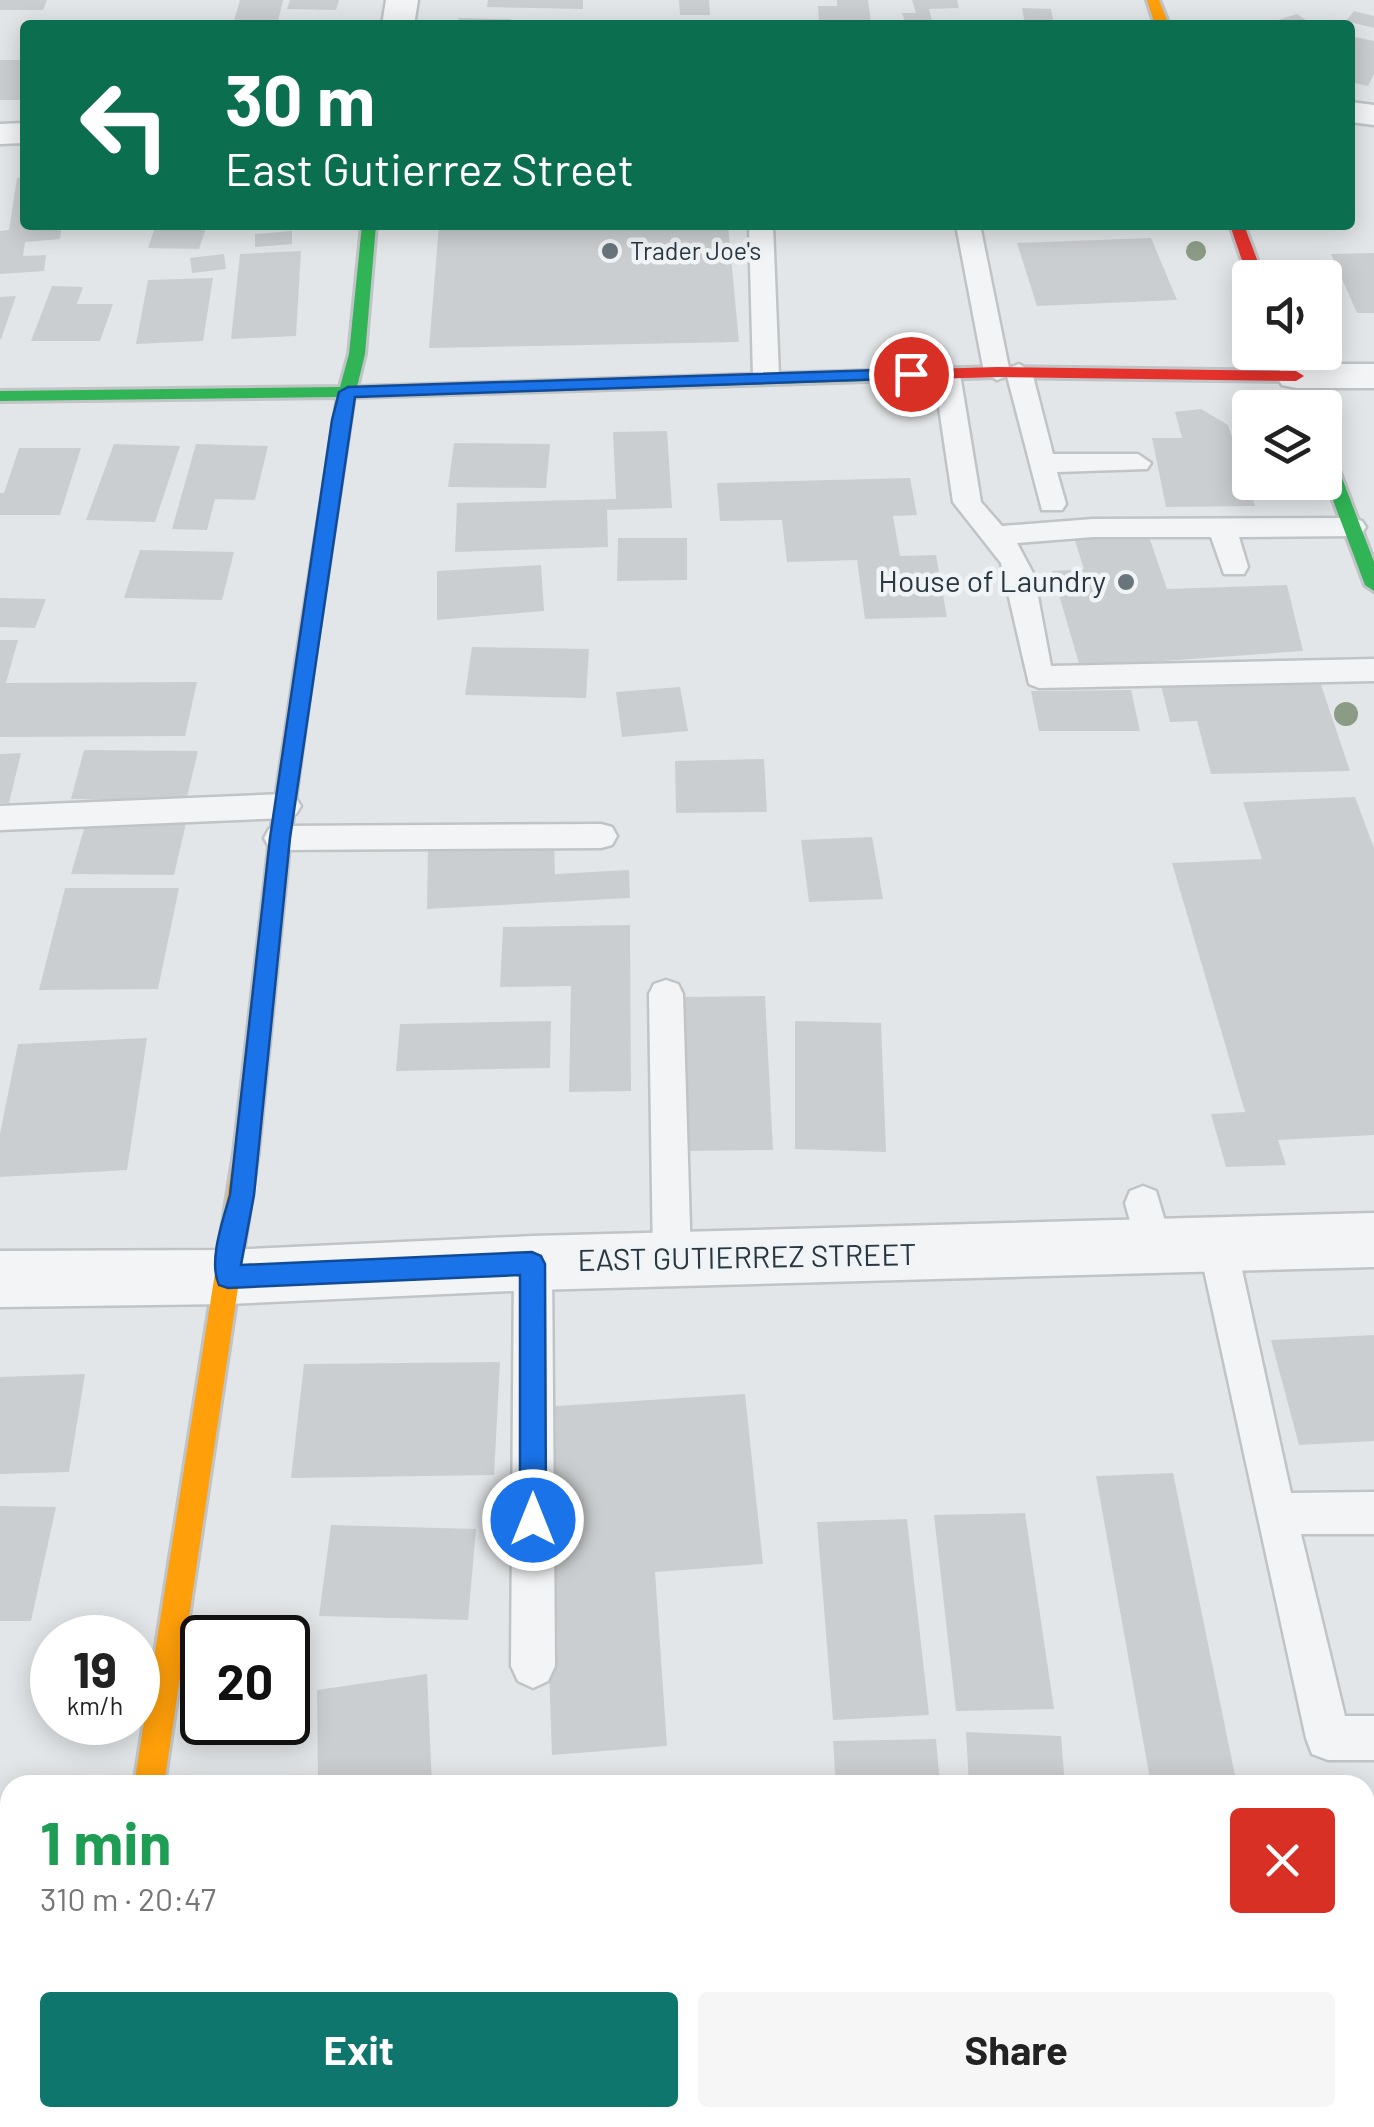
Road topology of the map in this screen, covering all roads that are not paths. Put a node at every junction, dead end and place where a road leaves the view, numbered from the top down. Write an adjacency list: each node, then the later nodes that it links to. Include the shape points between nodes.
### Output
1 (368, 230): 11 (main road)
2 (761, 230): 9 (lane)
3 (969, 230): 6 (lane)
4 (1239, 230): 5 (main road)
5 (1250, 260)
6 (1008, 372): 7 (main road); 8 (main road); 13 (lane)
7 (1294, 373): 10 (street)
8 (947, 374): 9 (main road); 19 (lane, via 967,502)
9 (766, 376): 11 (main road)
10 (1374, 376)
11 (348, 392): 12 (main road); 23 (main road)
12 (0, 396)
13 (1042, 463): 14 (lane); 16 (lane)
14 (1138, 463)
15 (1342, 500): 17 (main road)
16 (1052, 504)
17 (1352, 527): 18 (lane); 21 (main road)
18 (1222, 528): 19 (lane); 20 (lane)
19 (996, 536): 22 (lane, via 1014,562 1039,677)
20 (1234, 568)
21 (1374, 585)
22 (1374, 670)
23 (285, 806): 24 (lane); 26 (main road)
24 (0, 818)
25 (601, 836): 26 (lane)
26 (280, 838): 32 (main road)
27 (666, 994): 30 (lane)
28 (1374, 1240): 29 (street, EAST GUTIERREZ STREET)
29 (1218, 1247): 30 (street, EAST GUTIERREZ STREET, via 1148,1226); 35 (lane)
30 (672, 1260): 31 (street, EAST GUTIERREZ STREET)
31 (532, 1264): 32 (street, EAST GUTIERREZ STREET); 36 (lane)
32 (228, 1277): 33 (street, EAST GUTIERREZ STREET); 38 (main road)
33 (0, 1279)
34 (1374, 1513): 35 (lane)
35 (1275, 1514): 37 (lane, via 1328,1738)
36 (534, 1666)
37 (1374, 1738)
38 (151, 1775)

